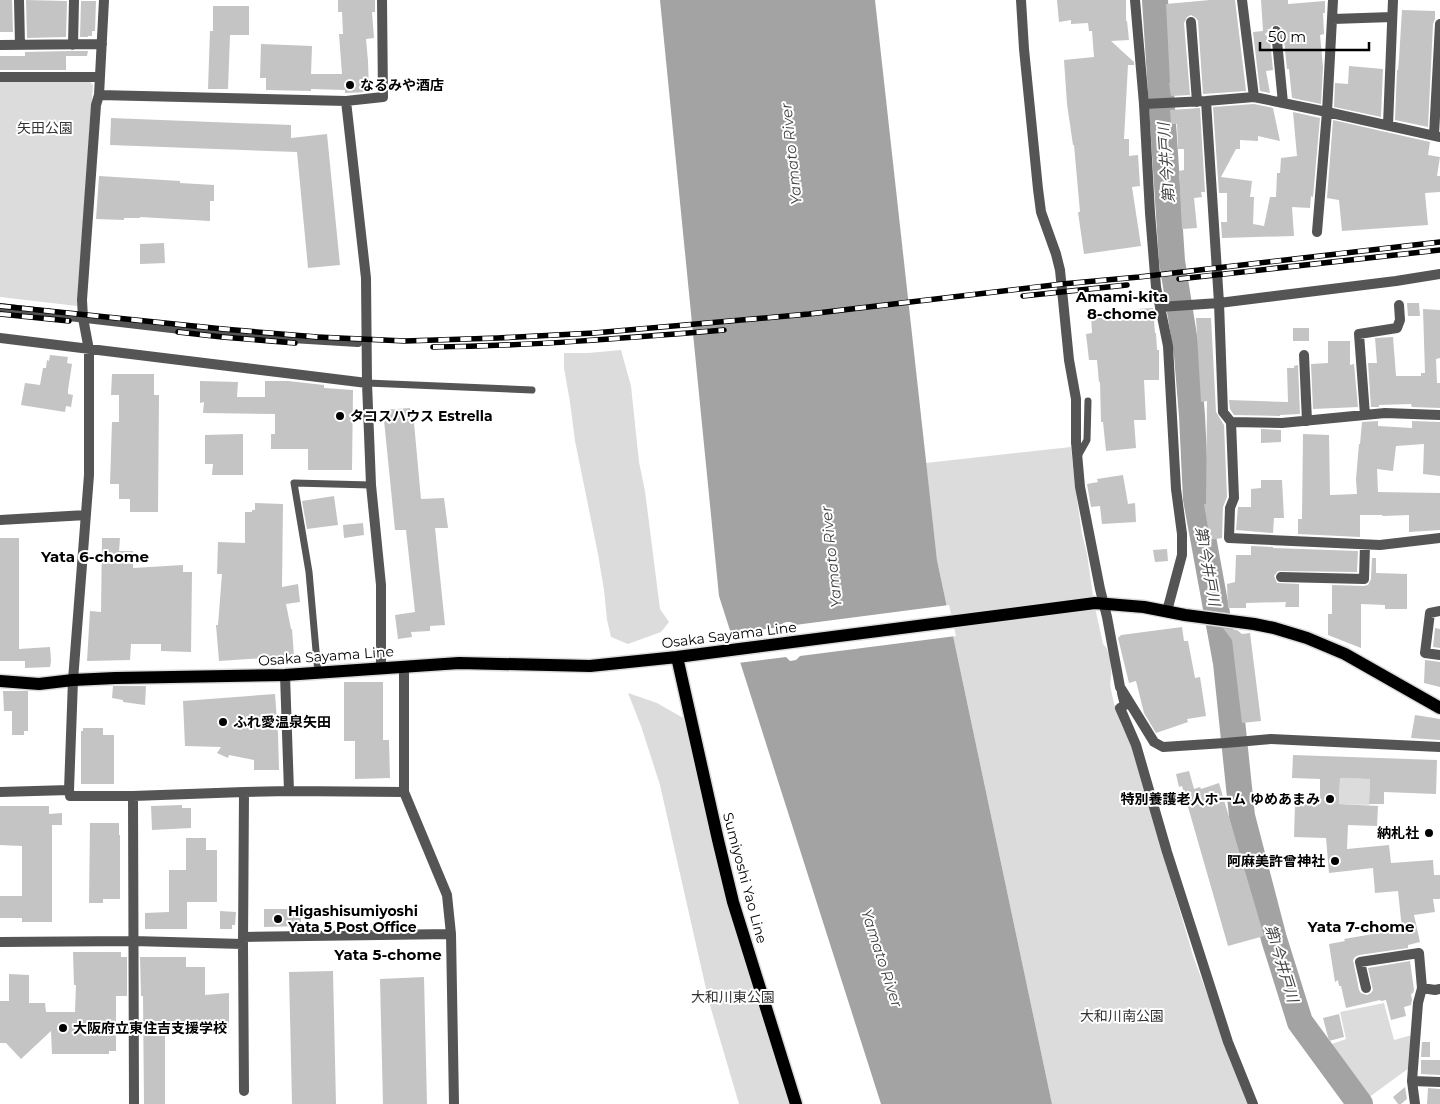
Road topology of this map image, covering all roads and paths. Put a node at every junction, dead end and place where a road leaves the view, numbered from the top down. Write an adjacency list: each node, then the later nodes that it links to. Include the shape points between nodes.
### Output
1 (19, 0): 18 (street)
2 (74, 0): 15 (street)
3 (104, 0): 16 (street)
4 (382, 0): 23 (street, via 382,97)
5 (1021, 0): 48 (street, via 1038,189 1041,212 1060,270 1076,399)
6 (1136, 0): 26 (street)
7 (1242, 0): 22 (street)
8 (1333, 0): 11 (street)
9 (1393, 0): 10 (street)
10 (1392, 17): 11 (street); 28 (street)
11 (1333, 19): 27 (street)
12 (1191, 22): 24 (street)
13 (1440, 24): 29 (street)
14 (1276, 31): 25 (street)
15 (74, 44): 16 (street); 18 (street)
16 (102, 44): 20 (street)
17 (0, 45): 18 (street)
18 (20, 45)
19 (0, 77): 20 (street)
20 (99, 77): 21 (street)
21 (98, 95): 23 (street); 36 (street)
22 (1254, 96): 24 (street); 25 (street)
23 (346, 101): 41 (street, via 366,278)
24 (1202, 102): 26 (street); 32 (street)
25 (1283, 103): 27 (street)
26 (1148, 104): 34 (street, via 1150,213 1156,287)
27 (1326, 112): 28 (street); 30 (street)
28 (1388, 125): 29 (street)
29 (1437, 136)
30 (1318, 232)
31 (1440, 274): 32 (street)
32 (1218, 303): 34 (street); 47 (street, via 1223,412)
33 (1399, 305): 44 (street, via 1397,328 1359,334)
34 (1166, 307): 56 (street, via 1176,489 1182,534 1182,555)
35 (0, 308): 36 (street)
36 (83, 318): 38 (street, via 223,334); 39 (street)
37 (0, 338): 39 (street)
38 (358, 342)
39 (89, 350): 41 (street); 50 (street)
40 (1304, 355): 46 (street)
41 (367, 383): 42 (lane); 49 (street)
42 (532, 390)
43 (1088, 401): 48 (lane, via 1087,440)
44 (1366, 414): 45 (street); 46 (street)
45 (1440, 415)
46 (1306, 421): 47 (street)
47 (1231, 422): 53 (street, via 1234,498 1230,508 1229,538)
48 (1078, 457): 55 (street)
49 (371, 484): 61 (street, via 382,585); 62 (lane, via 294,483 309,572)
50 (86, 515): 51 (street); 64 (street)
51 (0, 520)
52 (1440, 538): 53 (street)
53 (1365, 545): 54 (street, via 1364,579)
54 (1281, 578)
55 (1100, 603): 56 (main road, Osaka Sayama Line); 59 (main road, Osaka Sayama Line); 66 (street)
56 (1167, 611): 67 (main road, Osaka Sayama Line, via 1254,624 1306,638 1345,654)
57 (1440, 611): 58 (street, via 1430,613 1425,653)
58 (1440, 655)
59 (677, 657): 60 (main road, Osaka Sayama Line, via 590,666 459,663); 87 (main road, Sumiyoshi Yao Line, via 733,902)
60 (404, 666): 61 (main road, Osaka Sayama Line); 73 (street)
61 (381, 667): 62 (main road, Osaka Sayama Line)
62 (318, 673): 63 (main road, Osaka Sayama Line)
63 (285, 675): 64 (main road, Osaka Sayama Line); 70 (street)
64 (73, 680): 65 (main road, Osaka Sayama Line, via 39,684); 69 (street)
65 (0, 681)
66 (1120, 687): 68 (street, via 1154,742 1163,747 1271,738); 88 (street, via 1125,705 1120,708 1136,746 1228,1042)
67 (1440, 708)
68 (1440, 747)
69 (69, 790): 71 (street); 74 (street, via 70,796)
70 (290, 791): 72 (street); 73 (street)
71 (0, 792)
72 (244, 792): 74 (street); 76 (street)
73 (404, 792): 75 (street, via 447,895)
74 (133, 796): 77 (street)
75 (451, 934): 76 (street); 86 (street)
76 (243, 940): 77 (street); 84 (street)
77 (134, 941): 78 (street); 85 (street)
78 (0, 942)
79 (1366, 988): 80 (street, via 1360,962 1419,953)
80 (1422, 988): 81 (street); 82 (street)
81 (1440, 989)
82 (1412, 1081): 83 (street); 89 (street)
83 (1440, 1082)
84 (244, 1091)
85 (134, 1104)
86 (454, 1104)
87 (796, 1104)
88 (1253, 1104)
89 (1415, 1104)

